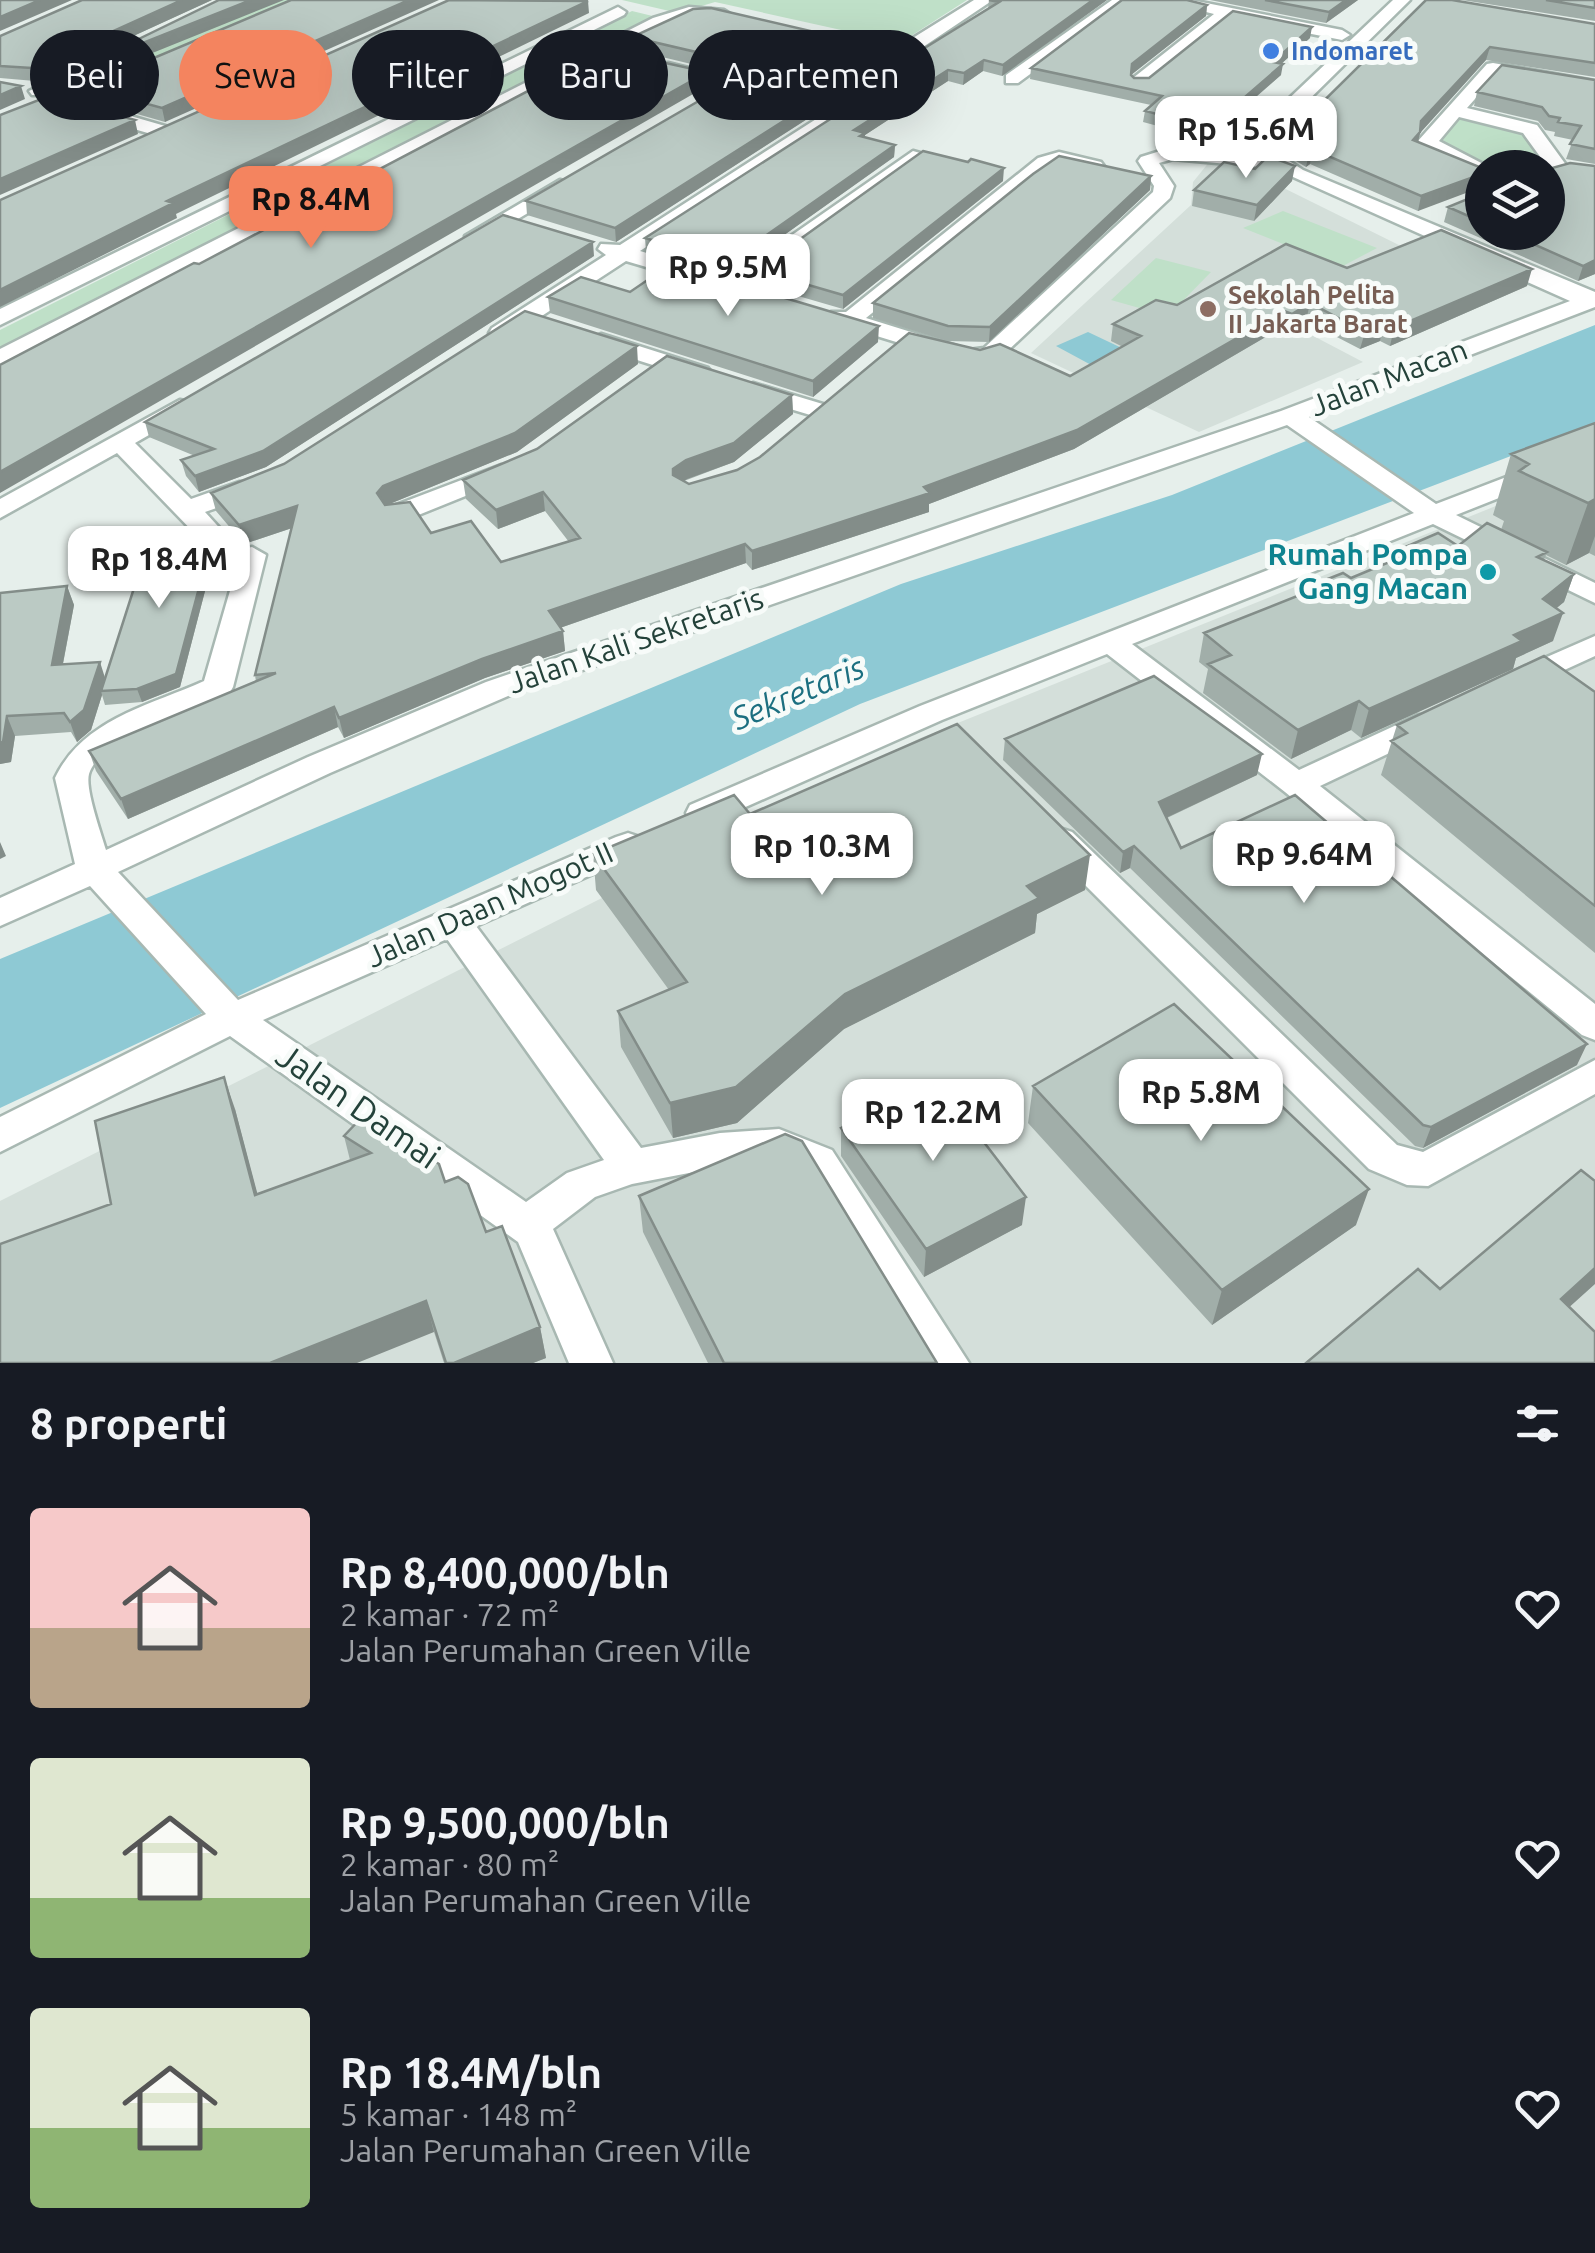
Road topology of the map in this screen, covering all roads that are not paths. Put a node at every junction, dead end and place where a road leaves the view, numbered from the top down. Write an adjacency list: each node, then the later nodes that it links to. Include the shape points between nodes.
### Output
1 (985, 0): 12 (street)
2 (1123, 0): 14 (street)
3 (1167, 0): 8 (street)
4 (1378, 0): 13 (street)
5 (1402, 0): 24 (street, via 1268,130)
6 (615, 3): 7 (street); 10 (street); 42 (street)
7 (584, 4)
8 (1227, 12): 13 (street); 15 (street)
9 (750, 20): 10 (street, via 700,11)
10 (659, 22): 11 (street)
11 (644, 30)
12 (935, 32)
13 (1342, 35): 24 (street, via 1246,134 1245,154)
14 (1012, 79)
15 (1139, 82)
16 (1595, 86): 18 (street, via 1496,67)
17 (524, 92): 46 (street)
18 (1455, 112): 22 (street, via 1530,129); 25 (street, via 1428,144)
19 (140, 120): 21 (street, via 174,129)
20 (827, 120): 36 (street)
21 (132, 147)
22 (1542, 150)
23 (913, 157): 37 (street)
24 (1265, 163): 29 (street, via 1165,153 1148,161); 32 (street)
25 (1465, 163)
26 (586, 170): 31 (street)
27 (1583, 170): 28 (street)
28 (1565, 171)
29 (1160, 182): 43 (street, via 1067,160 1046,162); 44 (street, via 1163,194 999,350 968,357)
30 (1447, 210): 32 (street)
31 (505, 219): 33 (street); 35 (street)
32 (1406, 227): 39 (street)
33 (538, 229)
34 (589, 244): 36 (street)
35 (455, 248)
36 (622, 254): 37 (street); 41 (street)
37 (734, 286): 38 (street)
38 (767, 296)
39 (1585, 303): 51 (street, Jalan Macan)
40 (817, 310): 43 (street)
41 (526, 317): 45 (street); 47 (street)
42 (0, 318)
43 (850, 320): 44 (street)
44 (904, 338): 48 (street)
45 (476, 348)
46 (0, 358)
47 (664, 361): 49 (street); 52 (street, via 824,404)
48 (875, 362)
49 (635, 383)
50 (204, 394): 53 (street)
51 (1294, 418): 57 (street, Jalan Macan); 70 (street, Jalan Kali Sekretaris, via 497,689)
52 (790, 433)
53 (120, 442): 58 (street); 59 (street)
54 (1595, 451): 57 (street)
55 (528, 460): 60 (street)
56 (270, 479): 59 (street)
57 (1426, 509): 63 (street, Jalan Macan); 64 (street, Jalan Daan Mogot II)
58 (0, 510)
59 (186, 510): 61 (street)
60 (397, 514)
61 (212, 535)
62 (252, 555): 70 (street, via 218,687 103,738 74,766 71,778)
63 (1595, 594)
64 (1110, 642): 68 (street); 72 (street, Jalan Daan Mogot II)
65 (1595, 645): 66 (street)
66 (1490, 694)
67 (1454, 710): 68 (street)
68 (1296, 784): 74 (street)
69 (1033, 813): 75 (street, via 1396,1164 1428,1169)
70 (101, 876): 71 (street, Jalan Kali Sekretaris); 73 (street, Jalan Damai)
71 (0, 914)
72 (453, 921): 73 (street, Jalan Daan Mogot II); 77 (street)
73 (226, 1012): 76 (street, Jalan Daan Mogot II); 78 (street, Jalan Damai)
74 (1595, 1025)
75 (1595, 1076)
76 (0, 1136)
77 (632, 1167): 78 (street, via 581,1185); 80 (street, via 779,1146 818,1162)
78 (526, 1225): 79 (street, Jalan Damai, via 538,1237)
79 (591, 1363)
80 (947, 1363)

